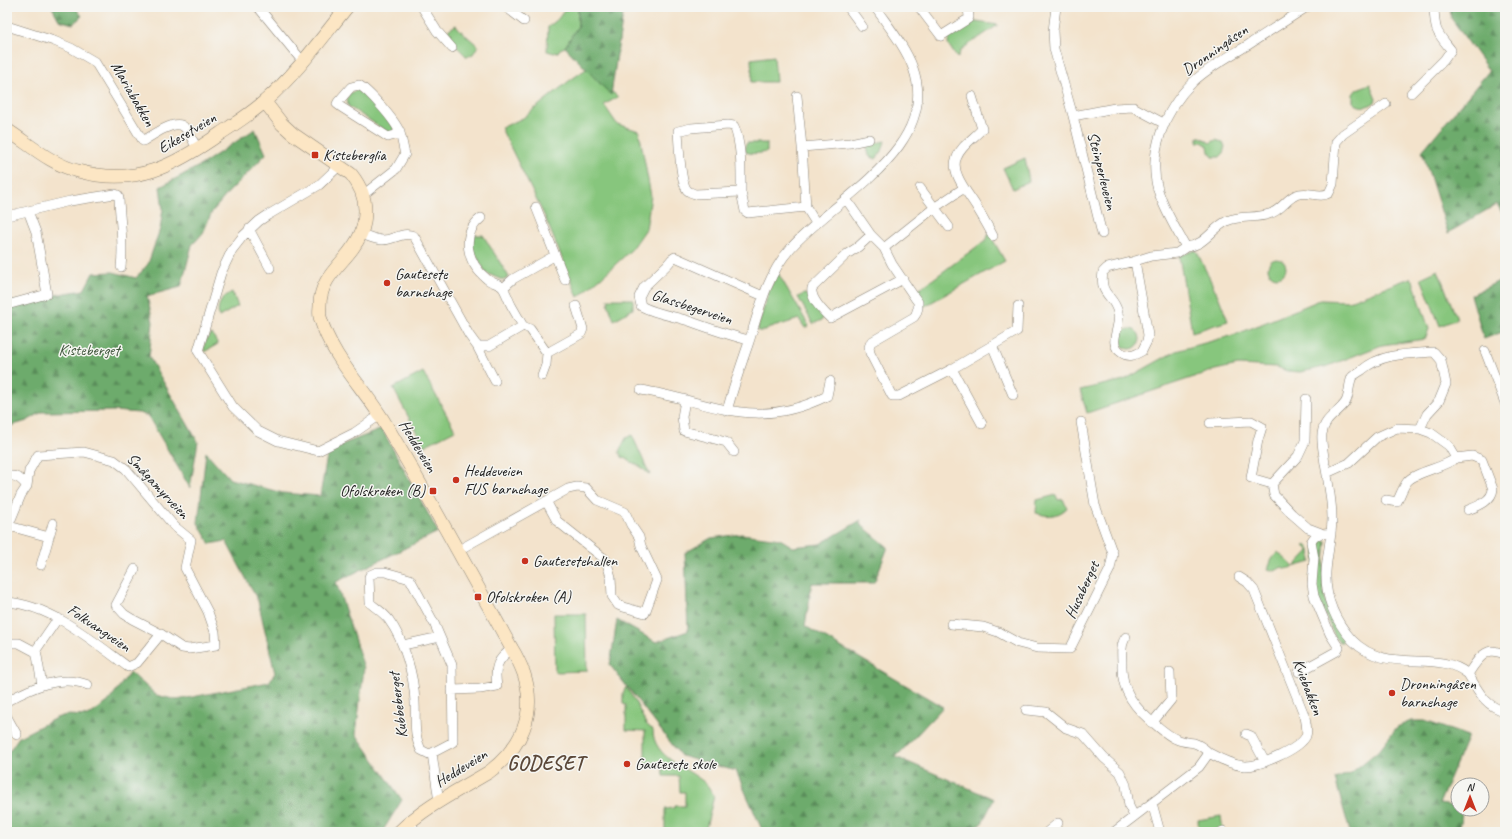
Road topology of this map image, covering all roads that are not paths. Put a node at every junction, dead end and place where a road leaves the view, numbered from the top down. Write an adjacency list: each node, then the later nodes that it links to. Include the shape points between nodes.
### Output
1 (258, 7): 16 (street)
2 (346, 7): 16 (street, Eikesetveien)
3 (422, 7): 15 (street, via 437,31)
4 (506, 7): 12 (street)
5 (848, 7): 14 (street)
6 (875, 7): 34 (street, Glassbegerveien, via 905,51 913,68 918,88 916,107 913,120 895,153)
7 (919, 7): 8 (street, via 941,36 968,19)
8 (968, 7)
9 (1056, 7): 22 (street, Steinperleveien, via 1052,31 1054,49)
10 (1306, 7): 23 (street, Dronningåsen, via 1194,81 1185,90)
11 (1434, 7): 17 (street, via 1436,30 1451,50)
12 (524, 21)
13 (7, 26): 28 (street, Mariabakken, via 48,39 92,59 100,68 143,141 171,125 180,125 184,127)
14 (862, 26)
15 (452, 48)
16 (304, 61): 20 (street, Eikesetveien)
17 (1411, 93)
18 (797, 96): 27 (street)
19 (972, 96): 31 (street, via 982,129 956,158 956,172)
20 (265, 102): 28 (street, Eikesetveien); 29 (street, Heddeveien, via 293,134)
21 (1386, 104): 48 (street, via 1343,134 1336,142 1333,184 1329,193 1297,195 1274,212 1231,220 1220,225 1204,241)
22 (1073, 116): 23 (street, Steinperleveien, via 1134,107); 45 (street, Steinperleveien)
23 (1165, 124): 48 (street, Dronningåsen, via 1155,155 1155,174 1162,201)
24 (7, 130): 28 (street, Eikesetveien, via 64,166 87,174 112,177 139,175 164,167)
25 (400, 132): 25 (street, via 387,114 359,85 351,87 337,104 388,137); 33 (street, via 405,154 396,169)
26 (870, 139): 27 (street)
27 (802, 147): 36 (street)
28 (198, 150)
29 (339, 166): 33 (street, Heddeveien, via 357,182); 43 (street, via 319,185)
30 (920, 188): 37 (street)
31 (964, 188): 37 (street); 47 (street)
32 (741, 192): 32 (street, via 740,158 734,126 678,131 680,160 687,190 695,194); 36 (street, via 745,211 748,212)
33 (362, 193): 44 (street, Heddeveien, via 365,218)
34 (846, 199): 41 (street, Glassbegerveien); 46 (street)
35 (536, 207): 50 (street)
36 (806, 207): 41 (street)
37 (934, 208): 42 (street); 49 (street)
38 (28, 211): 39 (street); 52 (street, via 111,193 118,195 123,251); 58 (street, via 36,232 47,294)
39 (7, 216)
40 (482, 218): 56 (street, via 472,229 468,248 480,274)
41 (816, 223): 57 (street, Glassbegerveien, via 780,262)
42 (949, 227)
43 (249, 229): 53 (street); 77 (street, via 226,262 198,352 233,407 258,431 278,441 318,451 354,433)
44 (361, 234): 64 (street, via 385,240 406,234 414,236); 77 (street, Heddeveien, via 325,284 320,299 320,316 330,344)
45 (1102, 234)
46 (871, 235): 49 (street); 54 (street, via 812,288 811,292 818,304 830,318)
47 (993, 236)
48 (1186, 247): 51 (street, via 1177,252 1151,256)
49 (884, 248): 54 (street)
50 (554, 256): 55 (street); 56 (street, via 513,279)
51 (1135, 262): 51 (street, via 1107,268 1102,278 1104,291 1113,302 1119,316 1115,345 1122,353 1131,356 1142,352 1148,335)
52 (121, 267)
53 (270, 268)
54 (903, 279): 67 (street, via 918,302 916,314 871,342 869,347 870,354 890,392 895,397 899,396)
55 (565, 280)
56 (503, 288): 61 (street)
57 (763, 296): 62 (street, Glassbegerveien); 62 (street, Glassbegerveien, via 675,257 644,287 639,297 641,306 649,310)
58 (7, 305)
59 (576, 306): 66 (street, via 583,329 581,334)
60 (1018, 306): 63 (street, via 1017,331)
61 (523, 326): 64 (street, via 489,346); 66 (street, via 530,329)
62 (749, 340): 76 (street, Glassbegerveien)
63 (992, 345): 67 (street); 72 (street)
64 (477, 346): 69 (street)
65 (1484, 351): 75 (street)
66 (547, 353): 68 (street)
67 (952, 369): 80 (street)
68 (542, 376)
69 (495, 381)
70 (830, 381): 76 (street, via 827,396 802,407 757,414)
71 (641, 390): 74 (street)
72 (1013, 395)
73 (1306, 399): 86 (street, via 1305,442 1298,456)
74 (685, 400): 76 (street); 82 (street, via 682,417 684,431 726,442)
75 (1505, 403)
76 (727, 411)
77 (380, 415): 96 (street, Heddeveien)
78 (1081, 422): 102 (street, Husaberget, via 1095,505 1113,554 1110,569 1070,649 1038,648 1018,643 983,627)
79 (1210, 423): 86 (street, via 1250,421 1262,427 1251,478)
80 (982, 424)
81 (1420, 429): 83 (street, via 1449,446); 84 (street, via 1397,428 1384,433 1350,463); 84 (street, via 1427,414 1439,401 1446,384 1441,360 1434,352 1388,356 1376,360 1352,377 1346,403 1325,425 1322,434)
82 (734, 452)
83 (1456, 458): 88 (street, via 1407,481 1397,502); 90 (street, via 1472,456 1482,460 1493,489 1488,500)
84 (1327, 473): 94 (street, via 1332,517)
85 (7, 476): 87 (street, via 21,478)
86 (1272, 484): 93 (street, via 1274,495 1292,514 1308,528)
87 (27, 486): 92 (street, Smågamyrveien); 103 (street, Smågamyrveien, via 29,471 38,455 84,452 114,460 126,469 174,526 191,540 186,568 208,612 216,645 182,648)
88 (1386, 500)
89 (546, 501): 89 (street, via 557,521 606,560 611,577 612,596 618,605 645,613 657,580 639,537 625,512 597,500 582,487 568,489); 96 (street)
90 (1468, 510)
91 (53, 523): 95 (street)
92 (8, 527): 95 (street, Smågamyrveien)
93 (1322, 533): 94 (street); 112 (street, via 1311,542 1314,558 1312,584 1314,596 1327,627 1339,648)
94 (1331, 534): 113 (street, via 1326,570 1327,593 1338,622 1352,640 1364,650 1386,658 1445,663)
95 (49, 537): 97 (street)
96 (457, 551): 108 (street, Heddeveien)
97 (41, 565)
98 (135, 569): 103 (street, via 116,604 124,614)
99 (1239, 577): 126 (street, Kviebakken, via 1254,590 1295,690 1307,728 1304,738 1294,747)
100 (7, 602): 101 (street, Folkvangveien, via 36,607)
101 (58, 618): 103 (street, Folkvangveien, via 128,667 137,663); 109 (street)
102 (951, 624)
103 (161, 634)
104 (440, 637): 107 (street); 107 (street, Kubbeberget, via 410,579 385,572 373,573 369,577 370,603 390,621); 116 (street, Kubbeberget, via 452,665)
105 (1126, 637): 121 (street, Kviebakken, via 1122,646 1123,681 1130,700)
106 (7, 643): 109 (street, via 19,643)
107 (403, 644): 124 (street, Kubbeberget, via 415,700 416,740 420,750)
108 (512, 649): 116 (street, via 498,663 497,686); 127 (street, Heddeveien, via 525,676 528,695 522,736 500,764)
109 (36, 650): 115 (street)
110 (1505, 654): 113 (street, via 1492,651 1487,653)
111 (1170, 672): 121 (street, via 1171,700)
112 (1300, 672)
113 (1468, 674): 119 (street, via 1488,704)
114 (88, 684): 115 (street, via 55,682)
115 (42, 685): 117 (street)
116 (452, 690): 124 (street, Kubbeberget, via 453,742)
117 (7, 701)
118 (1026, 710): 129 (street, via 1046,712 1066,728 1082,734 1120,772)
119 (1505, 711)
120 (7, 716): 123 (street)
121 (1152, 723): 125 (street, Kviebakken, via 1176,739 1199,745)
122 (1246, 734): 126 (street, via 1251,736)
123 (17, 735)
124 (432, 753): 127 (street)
125 (1210, 753): 126 (street, Kviebakken, via 1232,764 1243,766); 128 (street, via 1199,767)
126 (1265, 762)
127 (441, 801): 131 (street, Heddeveien)
128 (1152, 803): 129 (street); 134 (street)
129 (1134, 816): 133 (street)
130 (1058, 823): 132 (street)
131 (408, 829)
132 (1046, 832)
133 (1114, 832)
134 (1160, 832)

